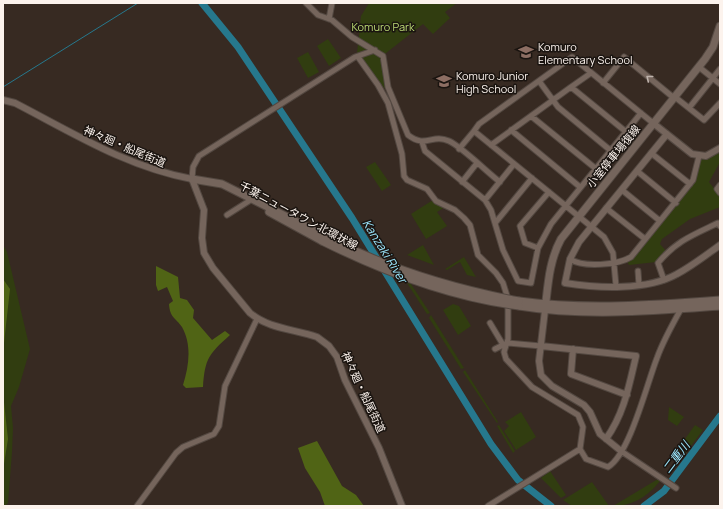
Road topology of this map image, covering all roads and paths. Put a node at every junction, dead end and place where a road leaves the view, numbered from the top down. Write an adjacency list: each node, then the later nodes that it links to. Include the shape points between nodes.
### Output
1 (306, 3): 3 (street, via 318,15)
2 (332, 3): 3 (street)
3 (329, 19): 5 (street)
4 (720, 26): 7 (main road, 小室停車場復線, via 713,47)
5 (372, 49): 6 (street); 27 (street, via 384,58 388,87 408,135)
6 (358, 57): 39 (street, via 199,156 193,167); 76 (street, via 388,103 402,154 404,176 426,189 436,201 455,210 464,218 470,225 478,255 503,283 508,299)
7 (699, 67): 10 (street); 15 (main road, 小室停車場復線)
8 (720, 69): 10 (street)
9 (591, 73): 11 (street, via 572,57); 12 (street); 14 (street)
10 (713, 78): 13 (street); 19 (street)
11 (539, 81): 17 (street); 24 (street, via 479,124)
12 (603, 83): 15 (street, one-way to 12, via 624,57); 20 (street)
13 (720, 84)
14 (571, 87): 17 (street); 25 (street)
15 (675, 97): 19 (street); 22 (main road, 小室停車場復線)
16 (3, 100): 39 (street, 神々廻・船尾街道, via 15,103 88,143 131,161 165,174)
17 (552, 100): 21 (street); 31 (street)
18 (720, 103): 19 (street, via 704,120)
19 (689, 108)
20 (641, 113): 22 (street); 25 (street)
21 (531, 116): 23 (street); 36 (street)
22 (653, 123): 26 (street); 55 (main road, 小室停車場復線)
23 (511, 130): 28 (street); 45 (street)
24 (474, 131): 28 (street); 30 (street)
25 (625, 131): 31 (street)
26 (667, 134): 32 (street); 33 (street)
27 (422, 142): 30 (street, via 443,138); 40 (street, via 425,151)
28 (491, 145): 35 (street)
29 (720, 148): 33 (street, via 706,156)
30 (459, 149): 34 (street)
31 (610, 150): 36 (street)
32 (651, 153): 37 (street); 43 (street)
33 (698, 156): 43 (street, via 695,175)
34 (477, 164): 40 (street); 41 (street)
35 (514, 164): 38 (street); 41 (street)
36 (595, 168): 45 (street)
37 (637, 171): 46 (street); 51 (street)
38 (532, 178): 47 (street); 57 (street)
39 (192, 179): 42 (main road, 千葉ニュータウン北環状線); 74 (street, 神々廻・船尾街道, via 204,210 204,253 221,278)
40 (462, 182): 49 (street)
41 (500, 182): 49 (street)
42 (222, 184): 50 (main road, 千葉ニュータウン北環状線); 60 (main road, 千葉ニュータウン北環状線)
43 (690, 184): 51 (street)
44 (720, 185): 48 (street, via 717,189)
45 (580, 187): 52 (street)
46 (622, 190): 53 (street); 56 (street)
47 (549, 192): 52 (street); 63 (street, via 520,226 525,243)
48 (720, 194)
49 (485, 200): 57 (street)
50 (249, 201): 54 (street); 60 (main road, 千葉ニュータウン北環状線)
51 (676, 203): 56 (street)
52 (566, 205): 55 (street); 63 (street, via 551,224)
53 (606, 208): 59 (street); 61 (street)
54 (227, 215)
55 (578, 216): 59 (street); 72 (main road, 小室停車場復線, via 560,239 553,256)
56 (660, 221): 61 (street)
57 (496, 222): 63 (street, via 503,250 518,281 531,283)
58 (720, 226): 67 (street, via 718,223 669,250 658,263)
59 (591, 227): 64 (street); 65 (street, via 610,245)
60 (324, 238): 72 (main road, 千葉ニュータウン北環状線, bridge, via 361,260 413,280 460,294)
61 (645, 239): 65 (street, via 631,257)
62 (720, 245): 67 (street, via 676,275)
63 (538, 248)
64 (570, 259): 65 (street, via 585,264); 69 (street, via 565,283)
65 (615, 263): 69 (street)
66 (638, 271): 68 (street)
67 (664, 280): 68 (street)
68 (639, 284): 69 (street)
69 (616, 286)
70 (720, 300): 72 (main road, 千葉ニュータウン北環状線, via 611,307)
71 (720, 306): 73 (main road, 千葉ニュータウン北環状線)
72 (546, 307): 73 (main road, 千葉ニュータウン北環状線, via 601,313); 77 (street)
73 (681, 309): 83 (street, via 670,327 657,358 643,404)
74 (257, 319): 85 (street, via 225,386 219,426 214,434 183,447 176,453); 86 (street, 神々廻・船尾街道, via 317,337 334,351 345,380 381,453)
75 (490, 323): 76 (street)
76 (505, 343): 77 (street); 78 (street); 82 (street, via 505,357 513,369 532,386 575,412 580,418 583,427)
77 (541, 346): 79 (street); 81 (street, via 540,370 544,380 584,405 590,412 597,431)
78 (495, 348)
79 (573, 349): 80 (street, via 571,374); 80 (street, via 636,356)
80 (627, 395): 81 (street, via 619,418)
81 (606, 439): 83 (street)
82 (580, 449): 83 (street, via 586,459 608,467); 87 (street)
83 (621, 450): 84 (street)
84 (676, 488)
85 (137, 506)
86 (402, 506)
87 (488, 506)

